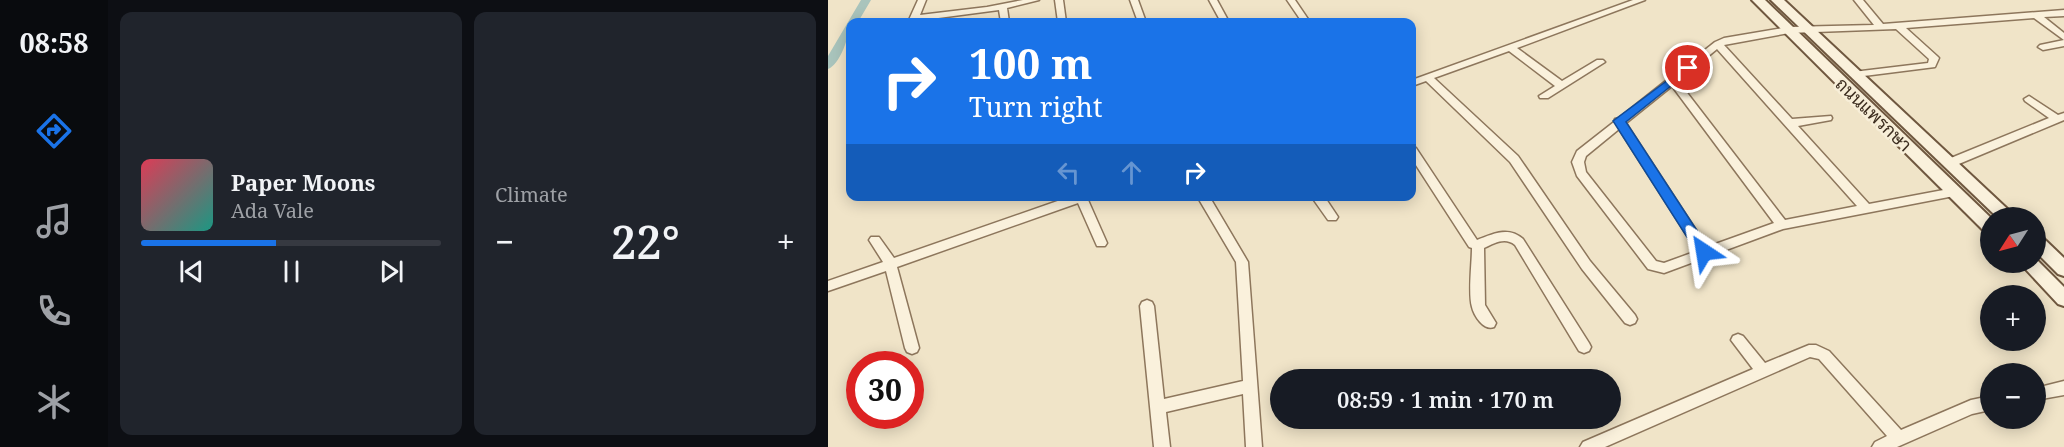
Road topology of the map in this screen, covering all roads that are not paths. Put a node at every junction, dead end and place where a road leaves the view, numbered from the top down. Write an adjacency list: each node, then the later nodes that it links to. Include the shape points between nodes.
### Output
1 (922, 0): 17 (street)
2 (973, 0): 14 (street)
3 (1035, 0): 12 (street)
4 (1059, 0): 21 (street)
5 (1134, 0): 22 (street)
6 (1213, 0): 23 (street)
7 (1291, 0): 24 (street)
8 (1641, 0): 32 (street)
9 (1758, 0): 28 (main road, ถนนแพรกษา)
10 (1777, 0): 27 (main road, ถนนแพรกษา)
11 (1858, 0): 26 (street)
12 (1003, 8): 13 (street); 20 (street)
13 (978, 11): 14 (street); 19 (street)
14 (967, 13): 18 (street)
15 (2064, 13): 16 (street)
16 (2036, 15): 25 (street); 29 (street)
17 (914, 18)
18 (928, 18)
19 (975, 18)
20 (1004, 18)
21 (1061, 18)
22 (1141, 18)
23 (1223, 18)
24 (1303, 18)
25 (1899, 26): 26 (street); 35 (street, via 1934,58 1932,65)
26 (1881, 27): 27 (street)
27 (1808, 29): 28 (street); 35 (main road, ถนนแพรกษา)
28 (1789, 30): 31 (street); 48 (main road, ถนนแพรกษา)
29 (2064, 37)
30 (2064, 43): 33 (street)
31 (1718, 44): 37 (street); 45 (street)
32 (1509, 47): 36 (street); 39 (street)
33 (2043, 47)
34 (1600, 62): 39 (street)
35 (1856, 74): 47 (main road, ถนนแพรกษา)
36 (1428, 77): 38 (street); 69 (street, via 1514,159 1586,265)
37 (1672, 80): 44 (street); 57 (street)
38 (1416, 82)
39 (1562, 86): 40 (street)
40 (1544, 96)
41 (2029, 99): 42 (street)
42 (2060, 117): 47 (street)
43 (1827, 118): 45 (street)
44 (1619, 121): 61 (street); 61 (street, via 1581,154 1581,173 1652,265 1664,268)
45 (1791, 123): 54 (street)
46 (1416, 157): 60 (street, via 1470,242)
47 (1950, 163): 53 (main road, ถนนแพรกษา)
48 (1954, 192): 54 (street); 56 (main road, ถนนแพรกษา)
49 (1073, 201): 63 (street)
50 (1085, 201): 59 (street)
51 (1206, 201): 75 (street, via 1242,262)
52 (1321, 201): 55 (street)
53 (1997, 207)
54 (1866, 208): 57 (street)
55 (1332, 217)
56 (1980, 217)
57 (1782, 225): 61 (street)
58 (875, 240): 63 (street)
59 (1101, 243)
60 (1478, 245): 70 (street, via 1478,306); 72 (street, via 1507,234 1513,236)
61 (1704, 252)
62 (2057, 254): 64 (main road)
63 (890, 263): 66 (street); 73 (street)
64 (2064, 269)
65 (2038, 273): 67 (main road)
66 (828, 286)
67 (2064, 299)
68 (1147, 306): 79 (street)
69 (1630, 319)
70 (1489, 323)
71 (1738, 340): 74 (street)
72 (1584, 347)
73 (912, 348)
74 (1763, 371): 80 (street, via 1816,351 1824,355); 83 (street)
75 (1250, 386): 79 (street); 82 (street)
76 (2064, 388): 77 (street)
77 (2046, 392)
78 (1980, 405): 80 (street)
79 (1158, 406): 81 (street)
80 (1899, 439): 84 (street)
81 (1162, 447)
82 (1254, 447)
83 (1588, 447)
84 (1880, 447)

